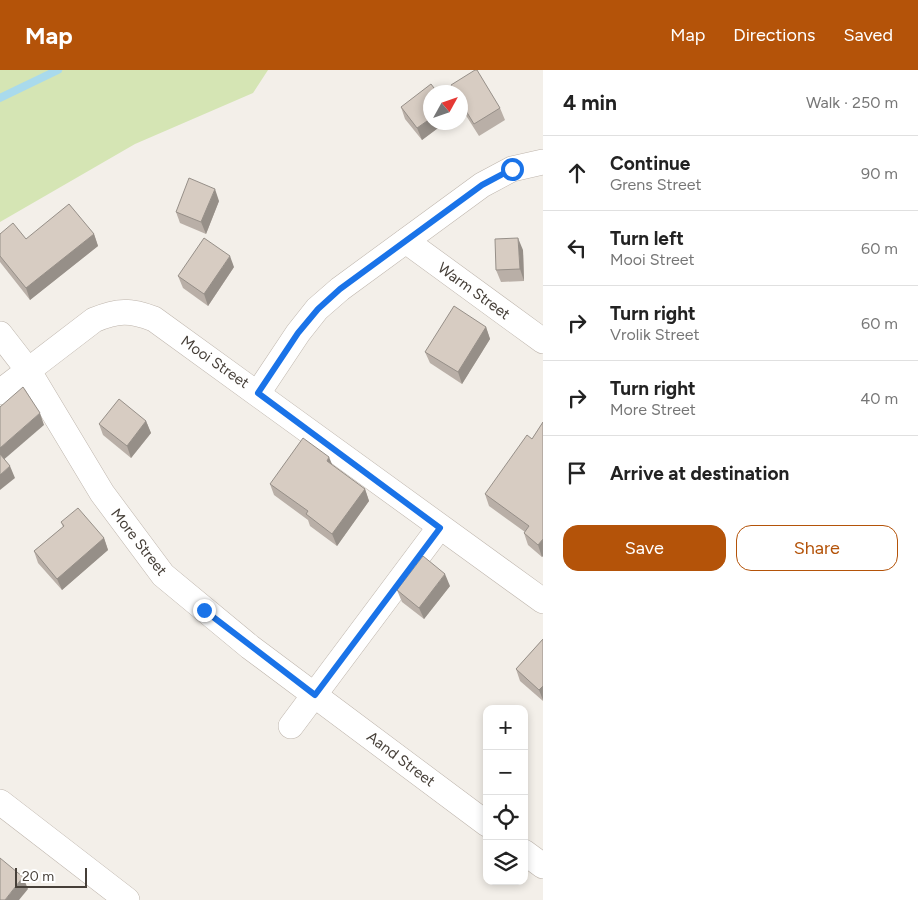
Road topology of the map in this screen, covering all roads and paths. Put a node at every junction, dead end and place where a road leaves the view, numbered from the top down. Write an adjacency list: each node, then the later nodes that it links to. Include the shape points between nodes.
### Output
1 (543, 162): 2 (street, via 512,169 482,185)
2 (406, 241): 4 (street, Warm Street); 7 (street, via 318,309)
3 (0, 334): 5 (street, More Street)
4 (543, 341)
5 (28, 370): 6 (street, Mooi Street); 7 (street, Mooi Street, via 94,320 111,313 134,312 154,319); 10 (street, More Street, via 102,493 162,574 242,641)
6 (0, 392)
7 (258, 393): 8 (street, Mooi Street)
8 (440, 528): 9 (street, Mooi Street); 10 (street)
9 (543, 601)
10 (315, 695): 11 (street); 13 (street, Aand Street)
11 (291, 726)
12 (0, 802): 16 (street)
13 (483, 821)
14 (528, 855): 15 (street)
15 (543, 866)
16 (126, 900)

